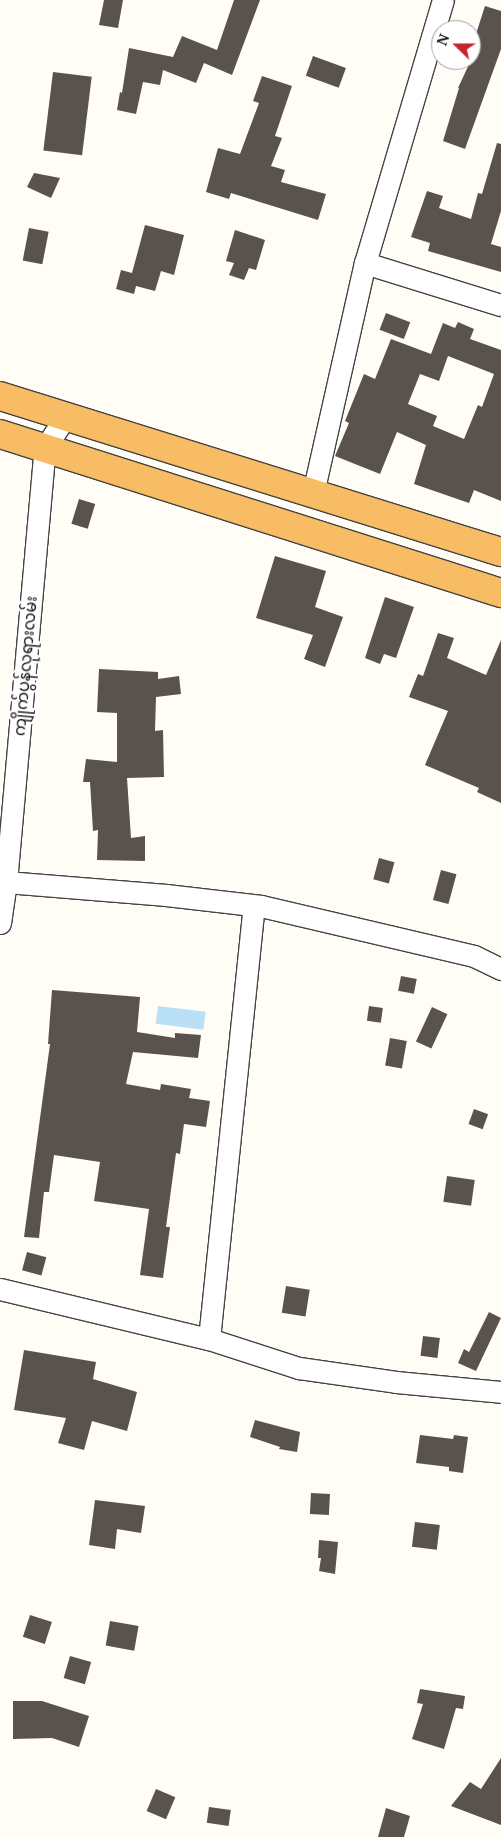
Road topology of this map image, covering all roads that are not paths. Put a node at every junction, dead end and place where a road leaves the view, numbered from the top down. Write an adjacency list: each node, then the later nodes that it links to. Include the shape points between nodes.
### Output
1 (443, 0): 2 (street)
2 (365, 263): 3 (street); 8 (street)
3 (501, 305)
4 (0, 396): 5 (highway)
5 (66, 416): 7 (street, ကျိုက်ပွန်လုရားလမ်း); 8 (highway)
6 (0, 434): 7 (highway)
7 (45, 448): 10 (highway); 11 (street, ကျိုက်ပွန်လုရားလမ်း)
8 (313, 494): 9 (highway)
9 (501, 552)
10 (501, 592)
11 (6, 882): 12 (street); 13 (street, ကျိုက်ပွန်လုရားလမ်း)
12 (254, 906): 14 (street, via 474,956); 16 (street)
13 (0, 923)
14 (501, 969)
15 (0, 1289): 16 (street)
16 (209, 1339): 17 (street, via 299,1368)
17 (501, 1392)

